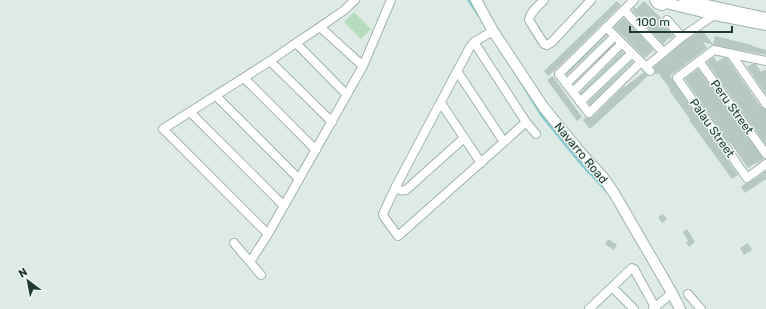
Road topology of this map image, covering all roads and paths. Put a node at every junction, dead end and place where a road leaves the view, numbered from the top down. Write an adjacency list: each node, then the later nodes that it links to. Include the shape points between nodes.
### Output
1 (355, 0): 16 (street)
2 (391, 0): 30 (street)
3 (544, 0): 4 (street, via 529,20 544,44 552,42)
4 (591, 0)
5 (634, 0): 11 (street)
6 (653, 0): 9 (street, via 659,5)
7 (684, 0): 10 (street)
8 (478, 1): 18 (street, Navarro Road)
9 (667, 2): 12 (street)
10 (724, 8): 12 (street); 13 (street)
11 (624, 10): 17 (street); 24 (street)
12 (715, 15): 15 (street); 20 (street)
13 (766, 18)
14 (667, 20): 20 (street)
15 (766, 25)
16 (320, 27): 22 (street); 30 (street)
17 (606, 27): 19 (street); 34 (street, via 559,74)
18 (491, 32): 21 (street); 59 (street, Navarro Road, via 544,108 614,193)
19 (615, 36): 23 (street); 34 (street)
20 (682, 37): 24 (street)
21 (474, 42): 32 (street); 43 (street)
22 (296, 43): 27 (street); 36 (street)
23 (622, 43): 25 (street); 35 (street)
24 (663, 52): 31 (street)
25 (632, 53): 31 (street); 38 (street)
26 (731, 54): 28 (street, via 714,50); 29 (street); 40 (street)
27 (270, 61): 33 (street); 42 (street)
28 (699, 61): 48 (street, Peru Street); 50 (street, Palau Street, via 677,78 747,178)
29 (766, 61)
30 (363, 66): 36 (street)
31 (646, 67): 38 (street, via 589,113)
32 (457, 71): 39 (street); 46 (street)
33 (244, 78): 37 (street); 47 (street)
34 (566, 84): 35 (street)
35 (573, 92): 38 (street)
36 (347, 95): 42 (street)
37 (216, 96): 41 (street); 51 (street)
38 (580, 102)
39 (441, 103): 45 (street); 52 (street)
40 (766, 104)
41 (190, 112): 53 (street); 54 (street, via 163,129)
42 (332, 122): 47 (street)
43 (526, 122): 44 (street); 46 (street)
44 (536, 134)
45 (464, 138): 49 (street); 52 (street, via 406,190 400,191)
46 (504, 142): 49 (street)
47 (316, 150): 51 (street)
48 (766, 154)
49 (482, 162): 52 (street, via 398,236 383,214)
50 (766, 164)
51 (299, 179): 53 (street)
52 (395, 188)
53 (284, 206): 54 (street)
54 (268, 234): 56 (street)
55 (234, 243): 56 (street)
56 (250, 262): 57 (street)
57 (261, 275)
58 (612, 287): 61 (street, via 633,268); 62 (street); 63 (street)
59 (672, 293): 61 (street); 64 (street, Navarro Road)
60 (688, 294): 65 (street)
61 (654, 308)
62 (589, 309)
63 (634, 309)
64 (680, 309)
65 (701, 309)

